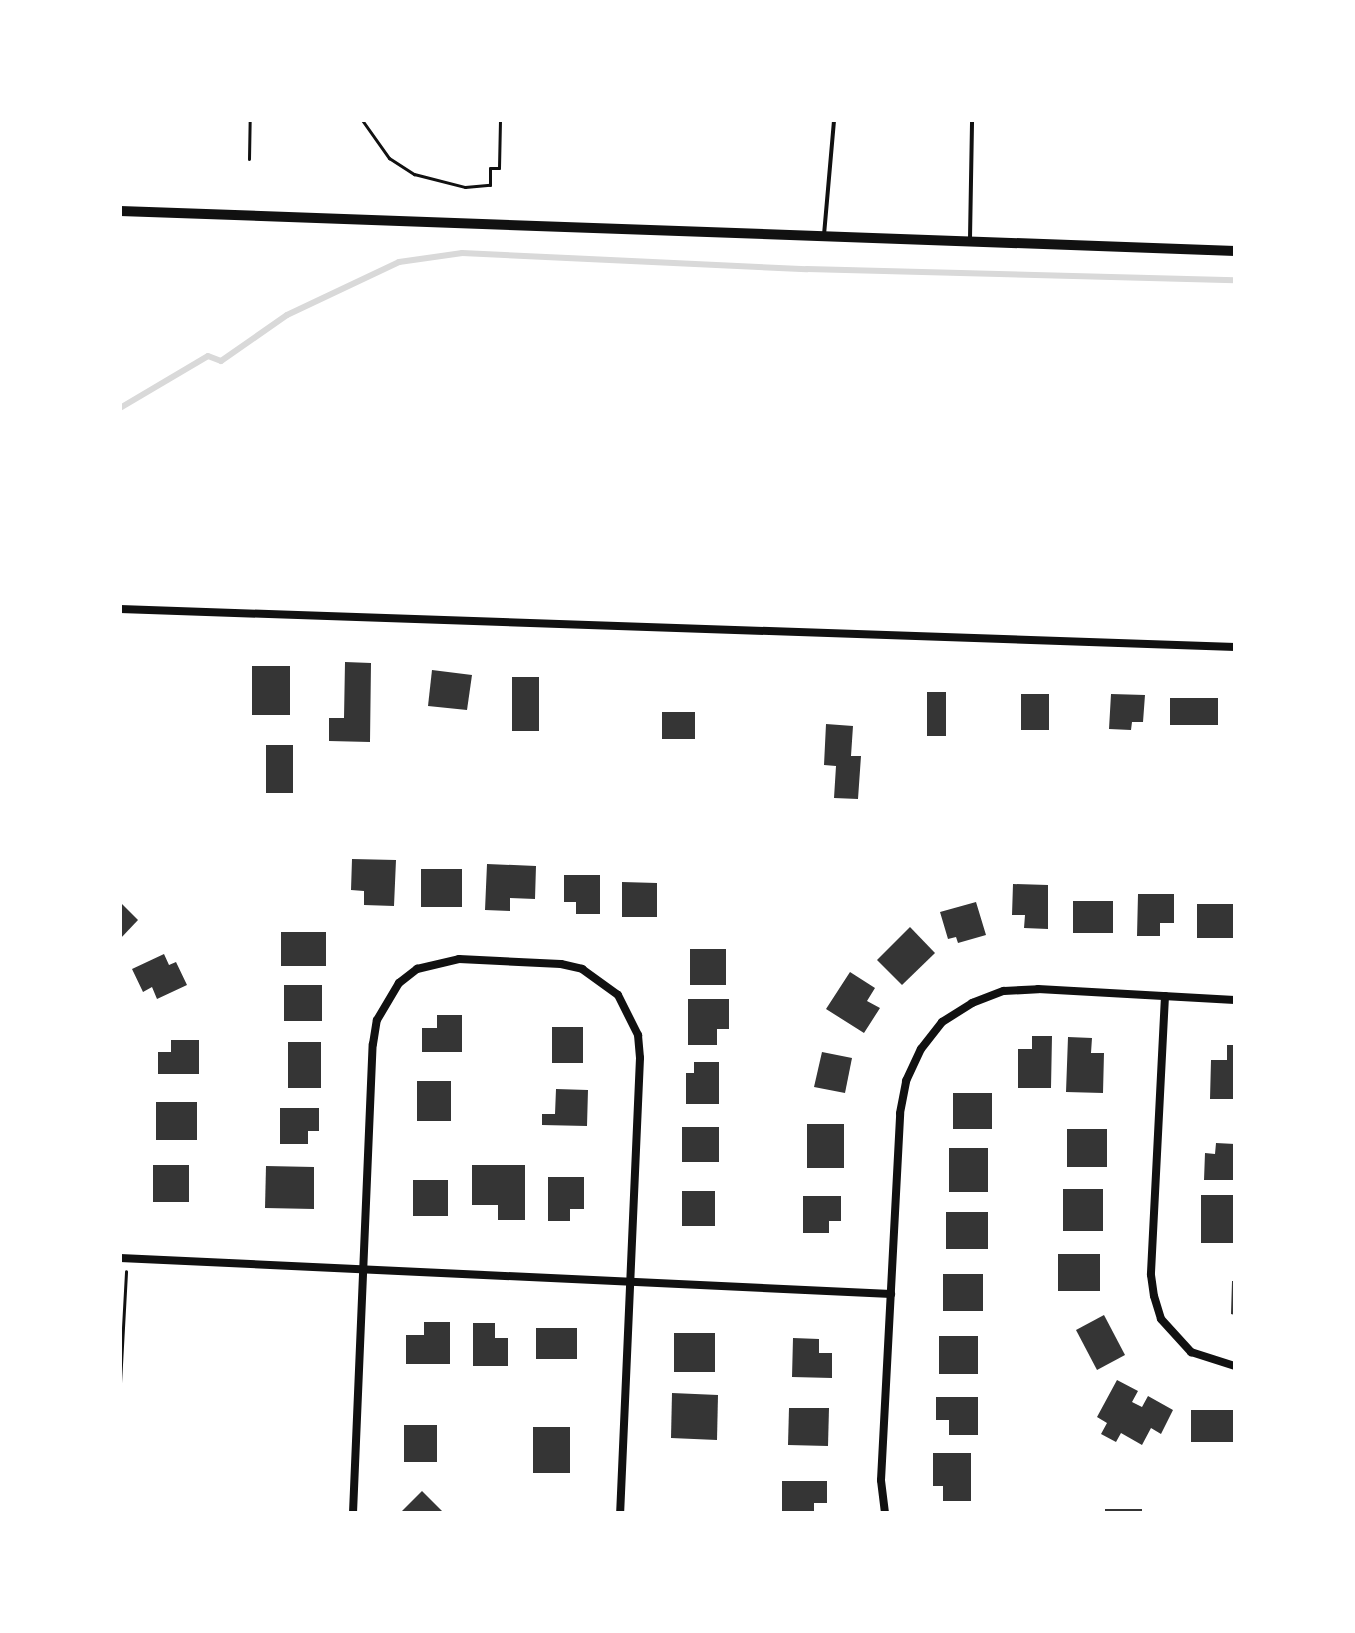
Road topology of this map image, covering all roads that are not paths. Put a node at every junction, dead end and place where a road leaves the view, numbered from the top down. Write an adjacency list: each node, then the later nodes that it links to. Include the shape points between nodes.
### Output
1 (834, 120): 4 (lane)
2 (972, 120): 5 (lane)
3 (120, 211): 4 (street)
4 (824, 235): 5 (street)
5 (970, 241): 6 (street)
6 (1235, 251)
7 (120, 609): 8 (street)
8 (1235, 647)
9 (1165, 996): 10 (street); 14 (street, via 1004,991 942,1022 906,1081); 15 (street, via 1154,1296 1161,1319 1191,1352)
10 (1235, 1000)
11 (123, 1258): 12 (street)
12 (363, 1269): 13 (street); 13 (street, via 377,1020 399,983 417,969 438,961 474,960 582,969 618,995 630,1014 640,1058); 16 (street)
13 (630, 1281): 14 (street); 17 (street)
14 (891, 1294): 18 (street, via 881,1480)
15 (1235, 1366)
16 (353, 1513)
17 (620, 1513)
18 (885, 1513)

